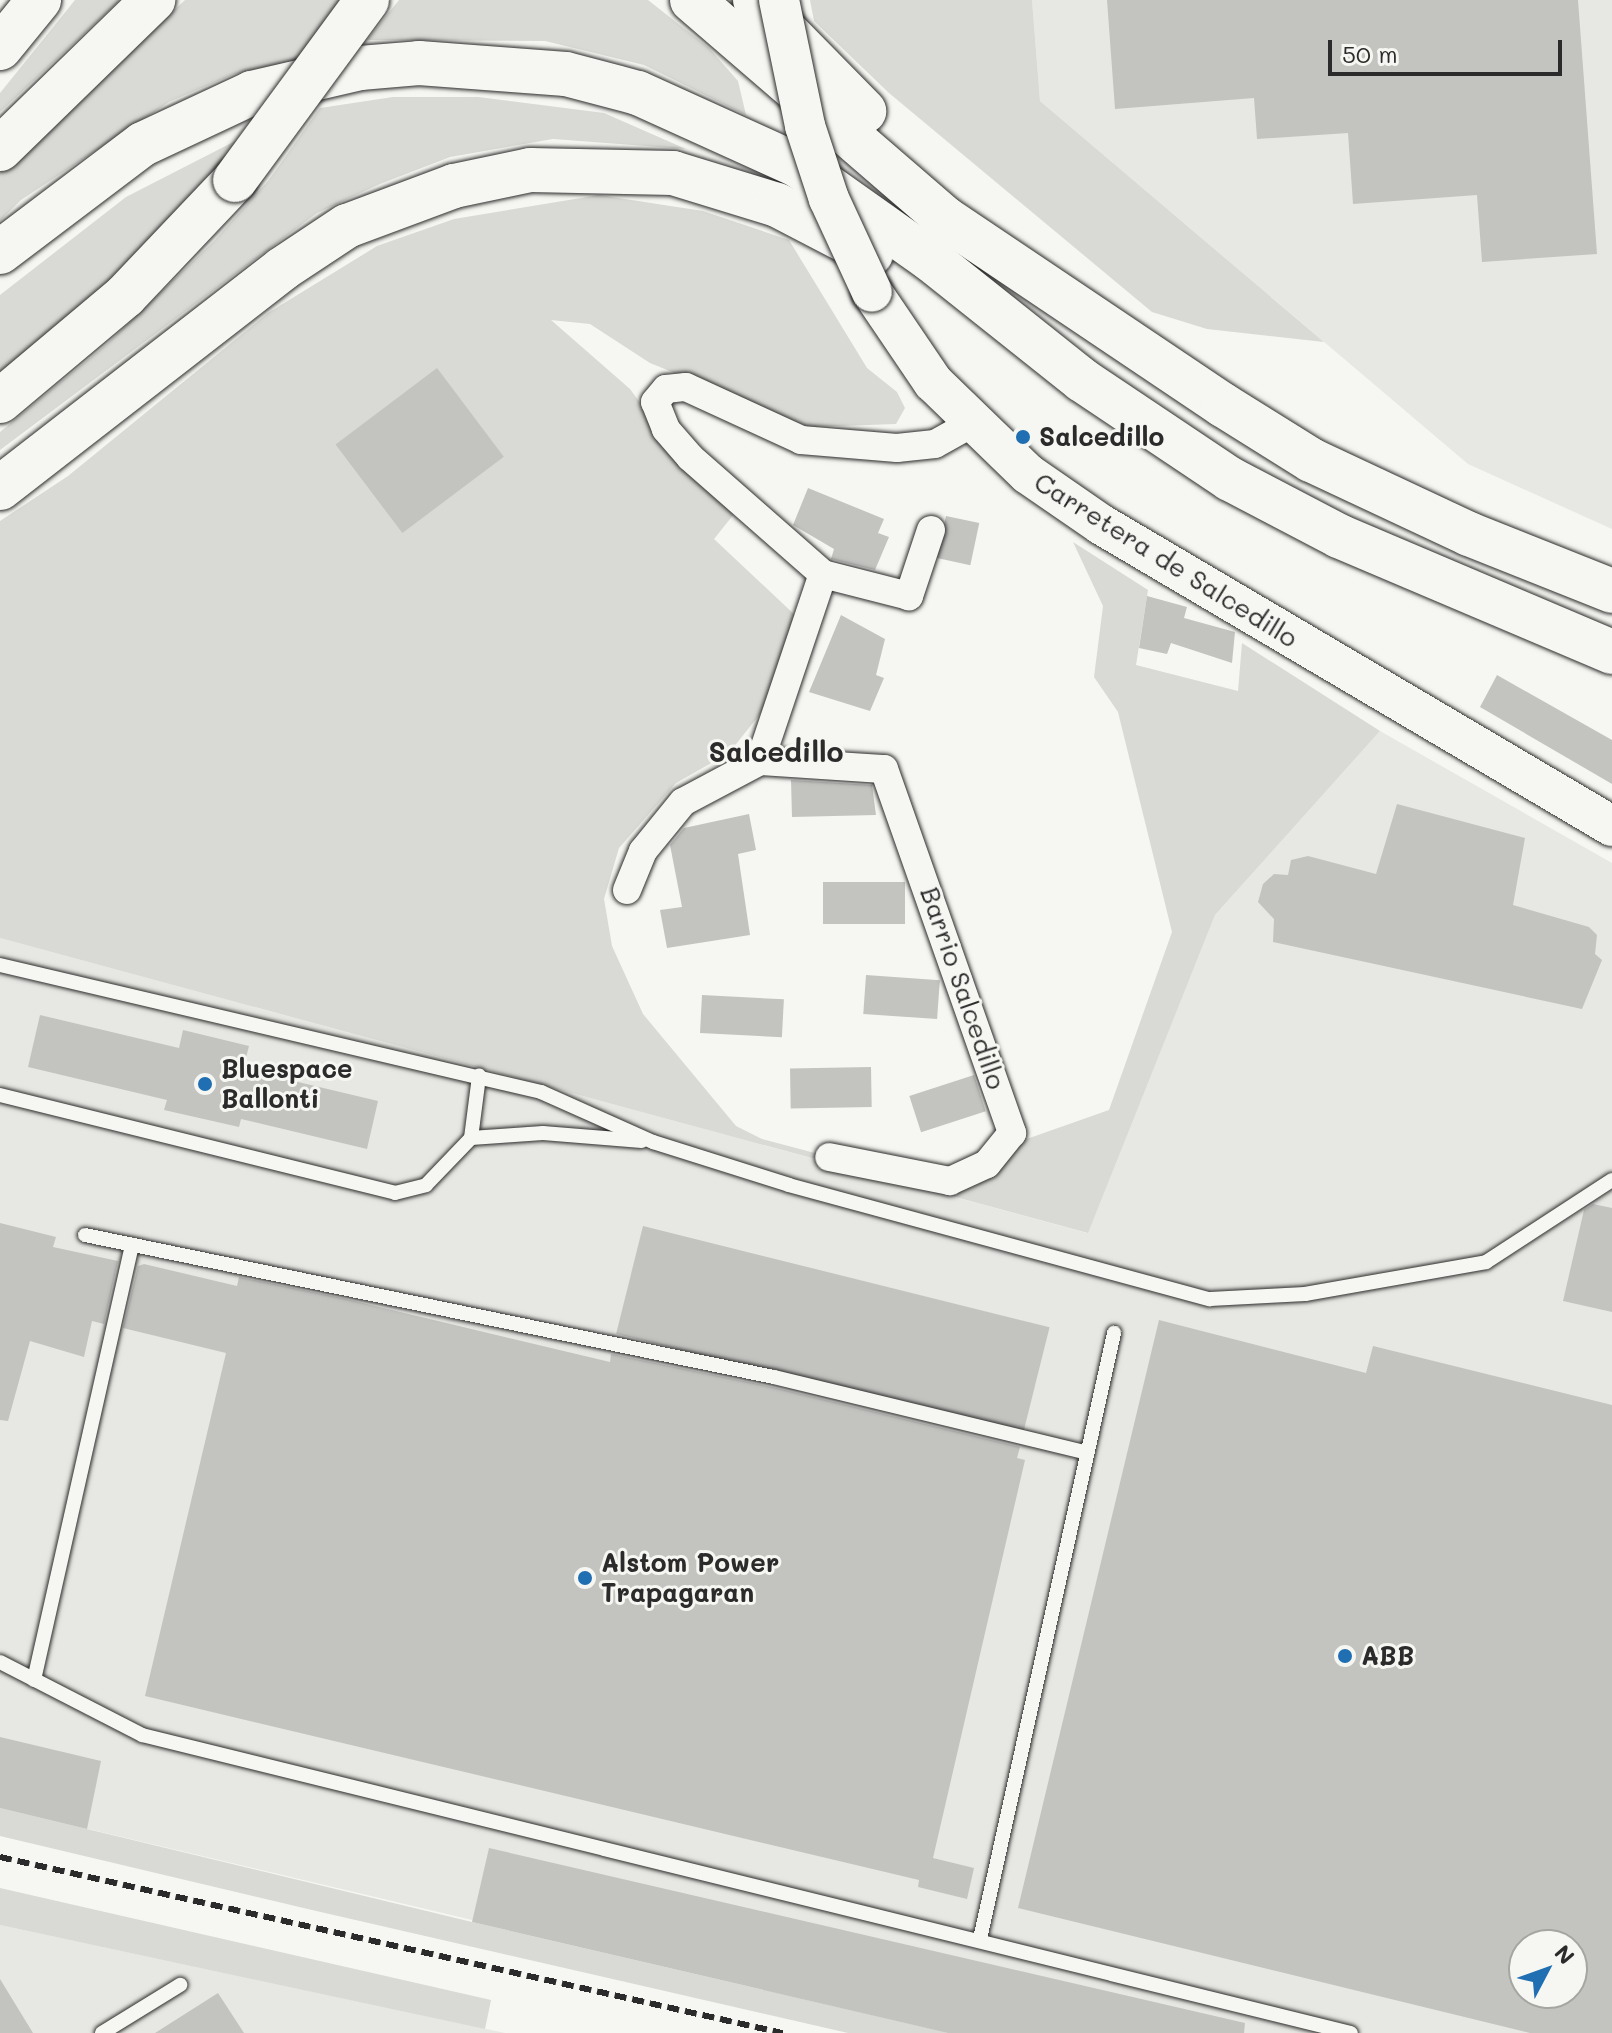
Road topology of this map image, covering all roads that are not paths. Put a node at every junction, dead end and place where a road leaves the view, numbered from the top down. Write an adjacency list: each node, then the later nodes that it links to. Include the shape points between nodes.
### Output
1 (39, 0): 7 (highway)
2 (153, 0): 8 (highway)
3 (367, 0): 12 (highway, bridge, via 235,180 125,296)
4 (692, 0): 10 (highway, via 946,219)
5 (755, 0): 10 (highway, via 837,87)
6 (779, 0): 13 (street, Carretera de Salcedillo, bridge, via 805,126 834,212 872,292 933,382)
7 (0, 48)
8 (0, 149)
9 (0, 252): 11 (highway, via 143,144 252,93 360,68 419,63 566,74 680,109 797,165 930,259)
10 (1155, 359): 17 (highway, via 1311,460 1469,534)
11 (1082, 380): 14 (highway, via 1001,337 901,269 777,205 673,173 530,170 454,186 347,226 282,269); 18 (highway, via 1230,479 1339,536)
12 (0, 401)
13 (971, 424): 16 (street, via 935,444 897,448 801,440 702,391 675,387 659,394 660,419 690,457); 20 (street, Carretera de Salcedillo, via 1102,525)
14 (0, 488)
15 (931, 530): 16 (street, via 909,596)
16 (823, 574): 19 (street)
17 (1612, 591)
18 (1612, 652)
19 (760, 761): 21 (street, via 683,802 643,851); 27 (street, Barrio Salcedillo, via 884,769 1012,1133 987,1164 950,1181)
20 (1612, 826)
21 (627, 890)
22 (0, 965): 23 (lane)
23 (479, 1076): 25 (lane); 26 (lane, via 541,1092)
24 (0, 1095): 25 (lane, via 395,1193 426,1185)
25 (471, 1138): 26 (lane, via 543,1133)
26 (653, 1142): 28 (lane, via 789,1185 1210,1299 1305,1294 1486,1262)
27 (829, 1157)
28 (1612, 1180)
29 (85, 1235): 30 (lane)
30 (132, 1245): 32 (lane, via 774,1377); 34 (lane)
31 (1114, 1333): 32 (lane)
32 (1087, 1453): 35 (lane)
33 (0, 1662): 34 (lane)
34 (34, 1680): 35 (lane, via 142,1735)
35 (980, 1939): 38 (lane)
36 (180, 1985): 37 (lane)
37 (102, 2033)
38 (1351, 2033)

